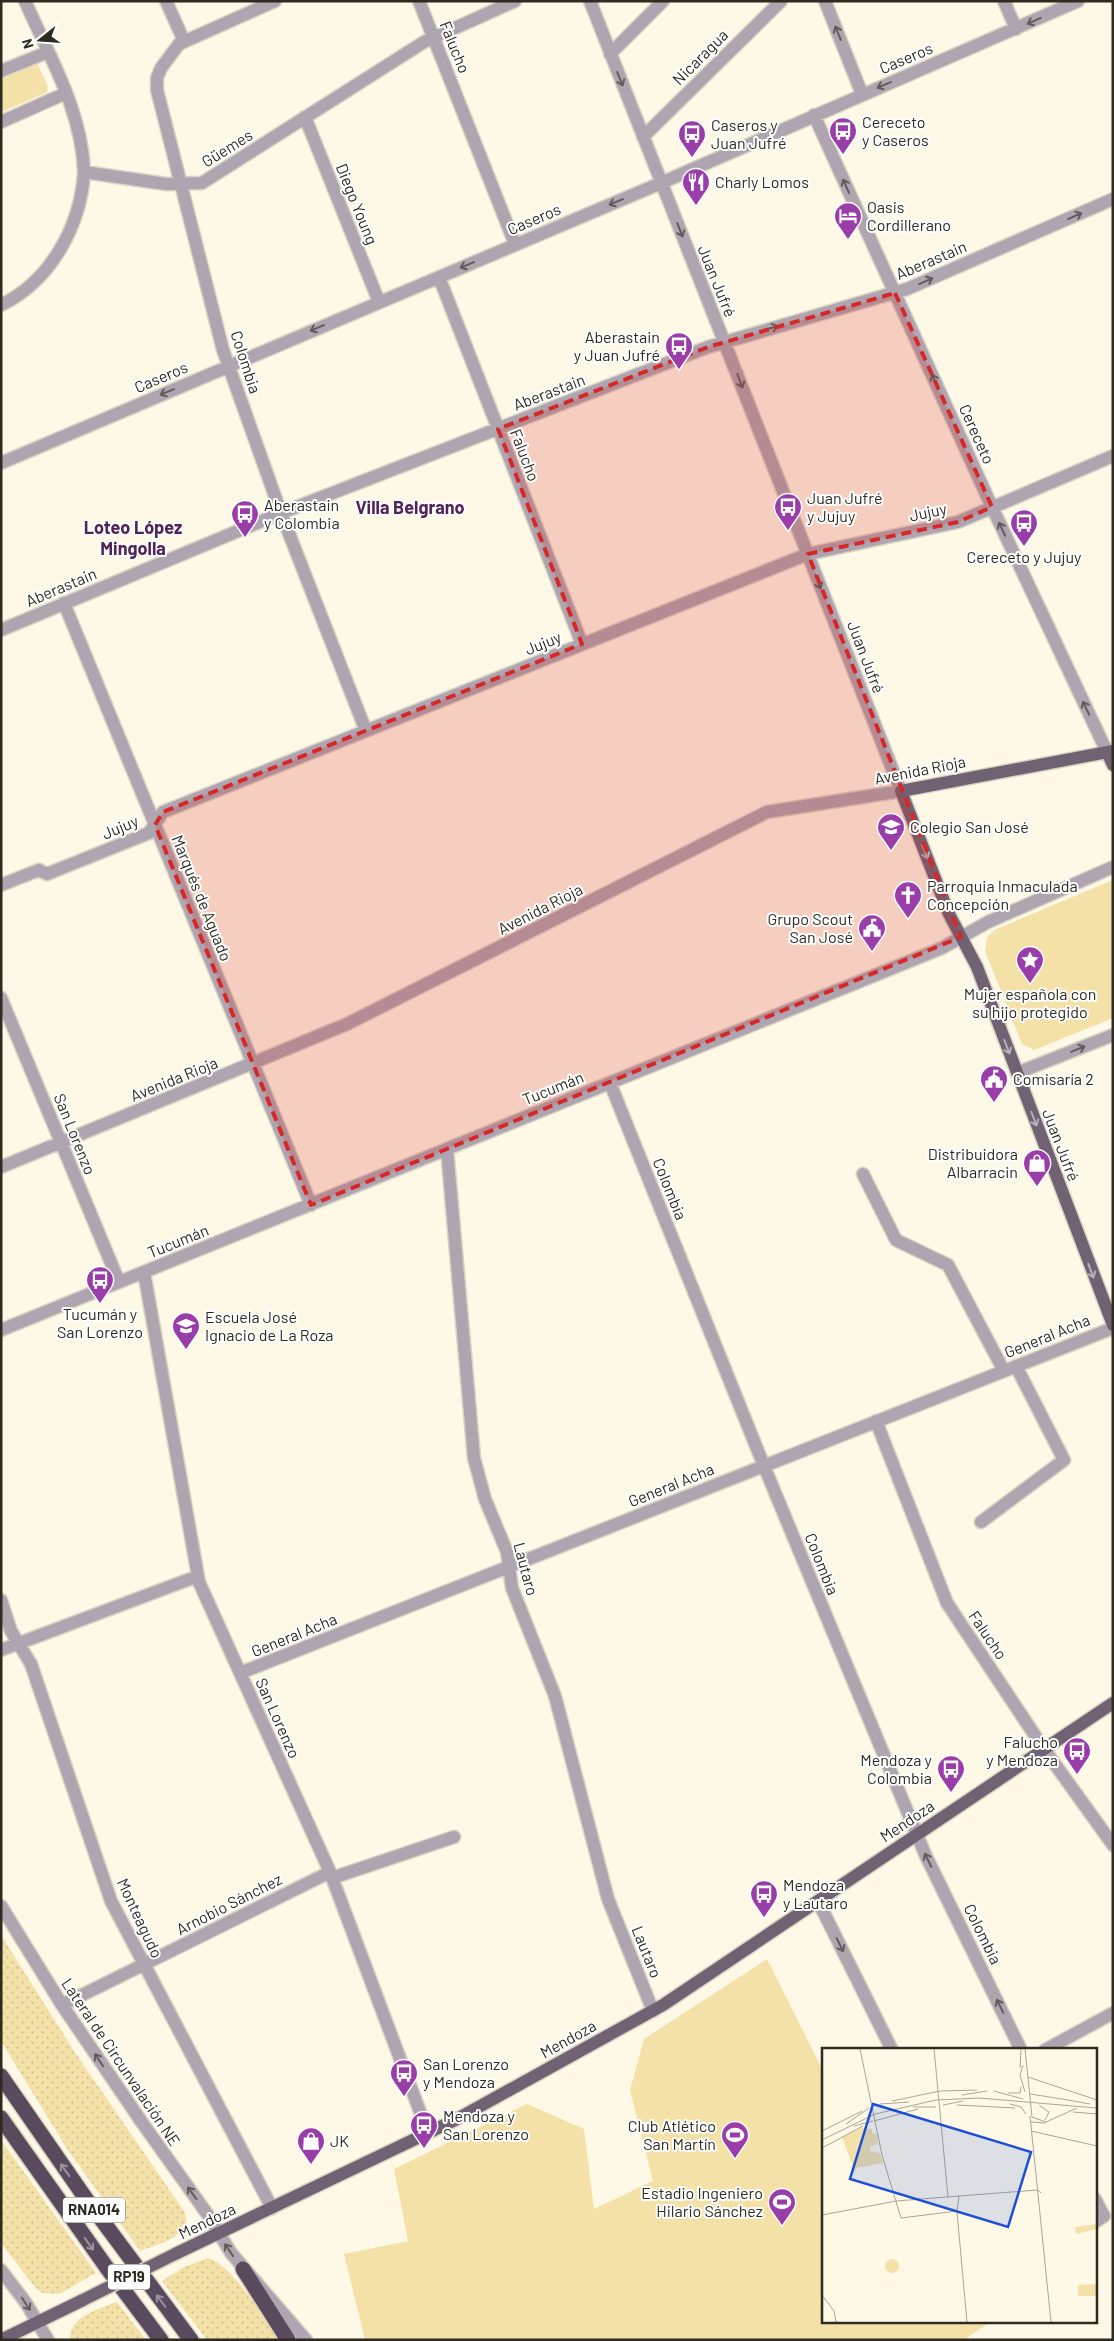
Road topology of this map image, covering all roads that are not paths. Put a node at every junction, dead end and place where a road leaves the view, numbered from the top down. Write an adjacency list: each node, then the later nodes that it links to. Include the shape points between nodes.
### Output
1 (25, 1): 15 (street)
2 (166, 1): 14 (street)
3 (275, 1): 14 (street)
4 (419, 1): 13 (street, Falucho)
5 (515, 1): 13 (street, Güemes)
6 (590, 1): 16 (street, Juan Jufré)
7 (663, 1): 16 (street)
8 (781, 1): 23 (street, Nicaragua)
9 (825, 1): 19 (street, one-way to 9)
10 (1004, 1): 12 (street)
11 (1078, 1): 12 (street, Caseros, one-way to 12)
12 (1016, 29): 19 (street, Caseros, one-way to 19)
13 (434, 37): 21 (street, Güemes); 28 (street, Falucho)
14 (184, 41): 25 (street, Colombia, via 161,68 157,85)
15 (48, 52): 17 (street); 18 (street)
16 (610, 54): 23 (street, Juan Jufré, one-way to 23)
17 (1, 71)
18 (66, 93): 22 (street); 24 (street, via 79,129)
19 (862, 94): 20 (street, Caseros)
20 (814, 115): 26 (street, Caseros); 30 (street, Cereceto, one-way to 20)
21 (305, 117): 25 (street, Güemes, via 202,183); 31 (street, Diego Young)
22 (1, 122)
23 (643, 136): 26 (street, Juan Jufré)
24 (84, 172): 25 (street, Güemes, via 166,184); 32 (street, via 75,219 56,256 36,280)
25 (182, 183): 34 (street, Colombia)
26 (661, 183): 28 (street, Caseros, one-way to 28); 33 (street, Juan Jufré, one-way to 33)
27 (1113, 199): 30 (street, Aberastain, one-way to 27)
28 (515, 244): 29 (street, Caseros, one-way to 29)
29 (439, 277): 31 (street, Caseros); 35 (street, Falucho)
30 (895, 293): 33 (street, Aberastain, one-way to 30); 38 (street, Cereceto, one-way to 30)
31 (379, 302): 34 (street, Caseros, one-way to 34)
32 (1, 305)
33 (724, 342): 35 (street, Aberastain); 40 (street, Juan Jufré, one-way to 40)
34 (228, 366): 37 (street, Caseros, one-way to 37); 39 (street, Colombia)
35 (498, 429): 39 (street, Aberastain); 43 (street, Falucho)
36 (1113, 456): 38 (street, Jujuy)
37 (1, 463)
38 (992, 507): 40 (street, Jujuy, via 958,522); 45 (street, Cereceto, one-way to 38)
39 (281, 513): 41 (street, Aberastain); 44 (street, Colombia)
40 (808, 554): 43 (street, Jujuy); 47 (street, Juan Jufré, one-way to 47)
41 (64, 603): 42 (street, Aberastain); 48 (street, Marqués de Aguado)
42 (1, 630)
43 (582, 644): 44 (street, Jujuy)
44 (366, 731): 48 (street, Jujuy, via 163,812)
45 (1110, 752): 46 (main road, Cereceto); 47 (main road, Avenida Rioja)
46 (1113, 765)
47 (901, 791): 51 (main road, Juan Jufré, one-way to 51); 54 (street, Avenida Rioja, via 767,812 347,1024)
48 (155, 825): 50 (street, Jujuy, via 149,833 47,874 39,870); 54 (street, Marqués de Aguado)
49 (1113, 867): 51 (street, Tucumán)
50 (1, 885)
51 (961, 937): 55 (main road, Juan Jufré, one-way to 55); 56 (street, Tucumán, via 942,948)
52 (1, 998): 57 (street, San Lorenzo)
53 (1113, 1036): 55 (street, one-way to 53)
54 (253, 1064): 57 (street, Avenida Rioja); 61 (street, Marqués de Aguado)
55 (1017, 1073): 64 (main road, Juan Jufré, one-way to 64)
56 (610, 1083): 58 (street, Tucumán); 69 (street, Colombia)
57 (61, 1143): 59 (street, Avenida Rioja); 63 (street, San Lorenzo)
58 (447, 1149): 61 (street, Tucumán); 71 (street, Lautaro, via 474,1458 485,1500 507,1552)
59 (1, 1167)
60 (863, 1174): 67 (street, via 896,1240 948,1265)
61 (311, 1205): 62 (street, Tucumán)
62 (144, 1272): 63 (street, Tucumán); 72 (street, San Lorenzo)
63 (119, 1282): 65 (street, Tucumán)
64 (1113, 1326): 66 (street, General Acha)
65 (1, 1330)
66 (1016, 1366): 67 (street, General Acha); 70 (street, via 1064,1460)
67 (1004, 1371): 68 (street, General Acha)
68 (876, 1421): 69 (street, General Acha); 78 (street, Falucho, via 947,1603)
69 (764, 1466): 71 (street, General Acha); 79 (street, Colombia)
70 (981, 1522)
71 (509, 1567): 76 (street, General Acha); 87 (street, Lautaro, via 512,1588 555,1696 608,1899)
72 (198, 1576): 74 (street); 76 (street, San Lorenzo)
73 (1, 1600): 74 (street, Monteagudo)
74 (19, 1643): 75 (street); 85 (street, Monteagudo, via 31,1664 112,1901)
75 (1, 1650)
76 (240, 1673): 82 (street, San Lorenzo)
77 (1113, 1703): 78 (main road, Mendoza)
78 (1044, 1749): 79 (main road, Mendoza); 81 (street, Falucho)
79 (917, 1834): 83 (main road, Mendoza); 90 (street, Colombia, one-way to 79)
80 (454, 1837): 82 (street, Arnobio Sánchez)
81 (1113, 1845)
82 (331, 1875): 85 (street, Arnobio Sánchez); 96 (street, San Lorenzo)
83 (818, 1901): 87 (main road, Mendoza); 89 (street, one-way to 89)
84 (1, 1906): 86 (street, Lateral de Circunvalación NE)
85 (144, 1964): 86 (street, Arnobio Sánchez); 98 (street, Monteagudo)
86 (62, 2005): 100 (street, Lateral de Circunvalación NE, one-way to 86)
87 (654, 2011): 96 (main road, Mendoza)
88 (1113, 2013): 91 (street)
89 (891, 2048)
90 (1020, 2048)
91 (1049, 2048)
92 (1, 2067): 94 (highway)
93 (1, 2076): 94 (highway, RNA014)
94 (24, 2110): 107 (highway, RNA014, one-way to 94, via 131,2262)
95 (1, 2118): 106 (highway, RNA014, one-way to 106)
96 (428, 2133): 98 (main road, Mendoza)
97 (1096, 2204): 99 (street)
98 (272, 2208): 100 (main road, Mendoza)
99 (1099, 2219)
100 (219, 2233): 101 (street, Lateral de Circunvalación NE, one-way to 100); 103 (main road, Mendoza / RP19, bridge)
101 (243, 2268): 108 (highway); 109 (street, Lateral de Circunvalación NE)
102 (1, 2270): 103 (street, one-way to 103)
103 (37, 2322): 104 (main road, Mendoza / RP19); 105 (street)
104 (2, 2340)
105 (48, 2340)
106 (161, 2340)
107 (191, 2340)
108 (288, 2340)
109 (306, 2340)

